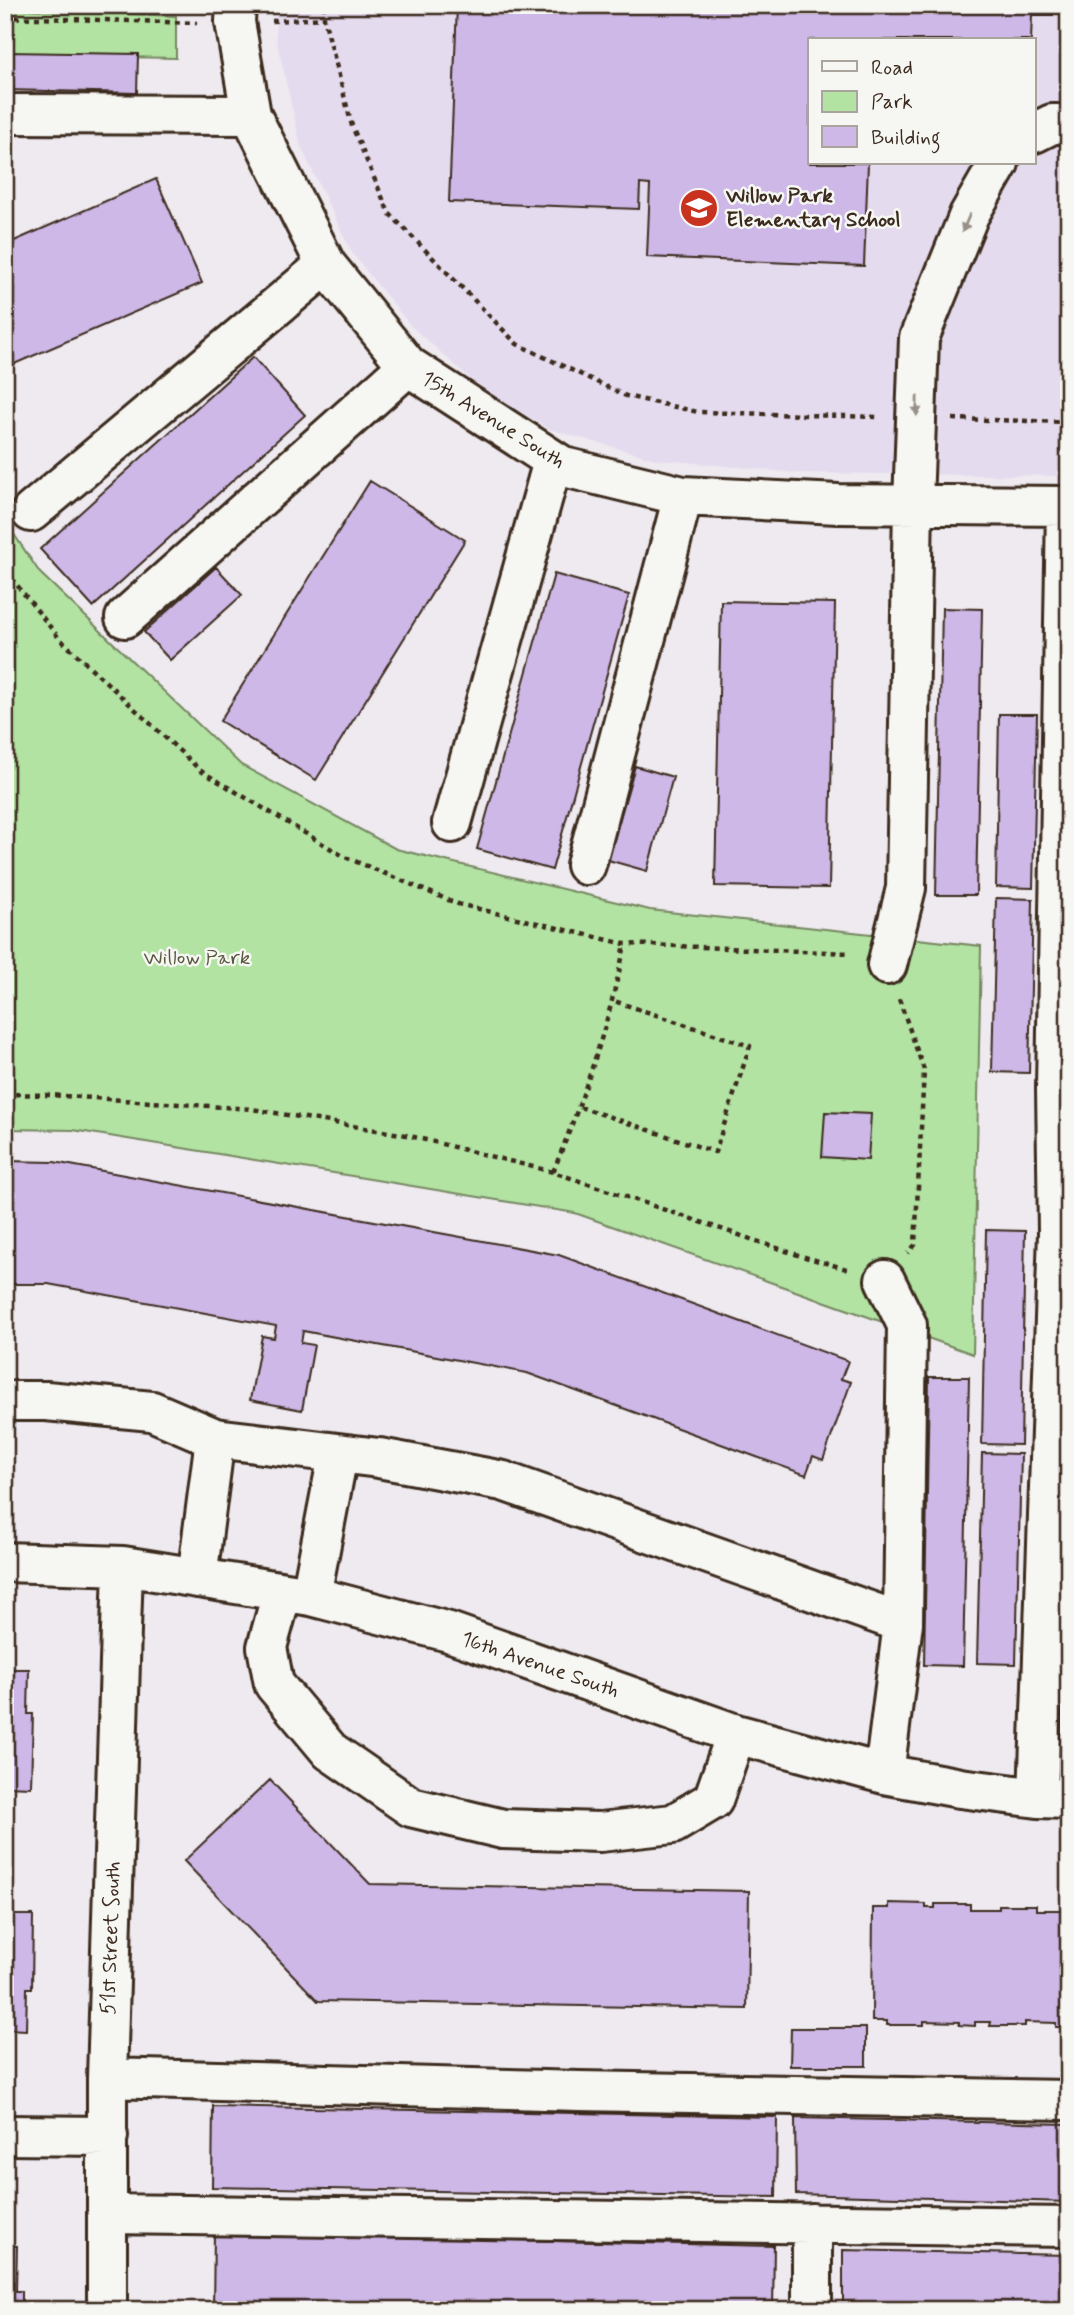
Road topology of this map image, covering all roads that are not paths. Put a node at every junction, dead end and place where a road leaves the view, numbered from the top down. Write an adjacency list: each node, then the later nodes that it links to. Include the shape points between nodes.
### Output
1 (236, 5): 3 (street, 15th Avenue South)
2 (5, 114): 3 (street)
3 (251, 115): 7 (street, 15th Avenue South)
4 (1069, 124): 5 (street, via 1052,124)
5 (1036, 132)
6 (998, 164): 11 (street, one-way to 11, via 969,215 919,338)
7 (326, 265): 8 (street, 15th Avenue South); 13 (street)
8 (408, 366): 9 (street, 15th Avenue South); 14 (street)
9 (553, 461): 10 (street, 15th Avenue South); 15 (street)
10 (683, 496): 11 (street, 15th Avenue South); 16 (street)
11 (913, 504): 12 (street, 15th Avenue South); 17 (street, via 906,888)
12 (1068, 506): 18 (street)
13 (31, 512)
14 (125, 618)
15 (452, 823)
16 (586, 865)
17 (887, 965)
18 (1062, 1088): 19 (street)
19 (1064, 1233): 31 (street)
20 (885, 1280): 28 (street, via 907,1325)
21 (5, 1401): 22 (street, via 152,1411)
22 (215, 1438): 23 (street); 26 (street)
23 (338, 1455): 27 (street); 28 (street, via 503,1481)
24 (5, 1562): 25 (street, 16th Avenue South)
25 (123, 1566): 26 (street, 16th Avenue South); 32 (street, 51st Street South)
26 (197, 1578): 27 (street, 16th Avenue South)
27 (297, 1594): 29 (street, 16th Avenue South, via 449,1632); 29 (street, via 267,1647 274,1684 330,1751 411,1807 503,1829 600,1832 673,1824 713,1800)
28 (903, 1622): 30 (street)
29 (736, 1734): 30 (street, 16th Avenue South)
30 (884, 1774): 31 (street, 16th Avenue South)
31 (1054, 1799)
32 (107, 2078): 33 (street); 35 (street, 51st Street South)
33 (1069, 2100)
34 (5, 2135): 35 (street)
35 (108, 2136): 36 (street, 51st Street South)
36 (108, 2214): 37 (street); 39 (street, 51st Street South)
37 (812, 2223): 38 (street); 40 (street)
38 (1069, 2227)
39 (107, 2310)
40 (812, 2310)

